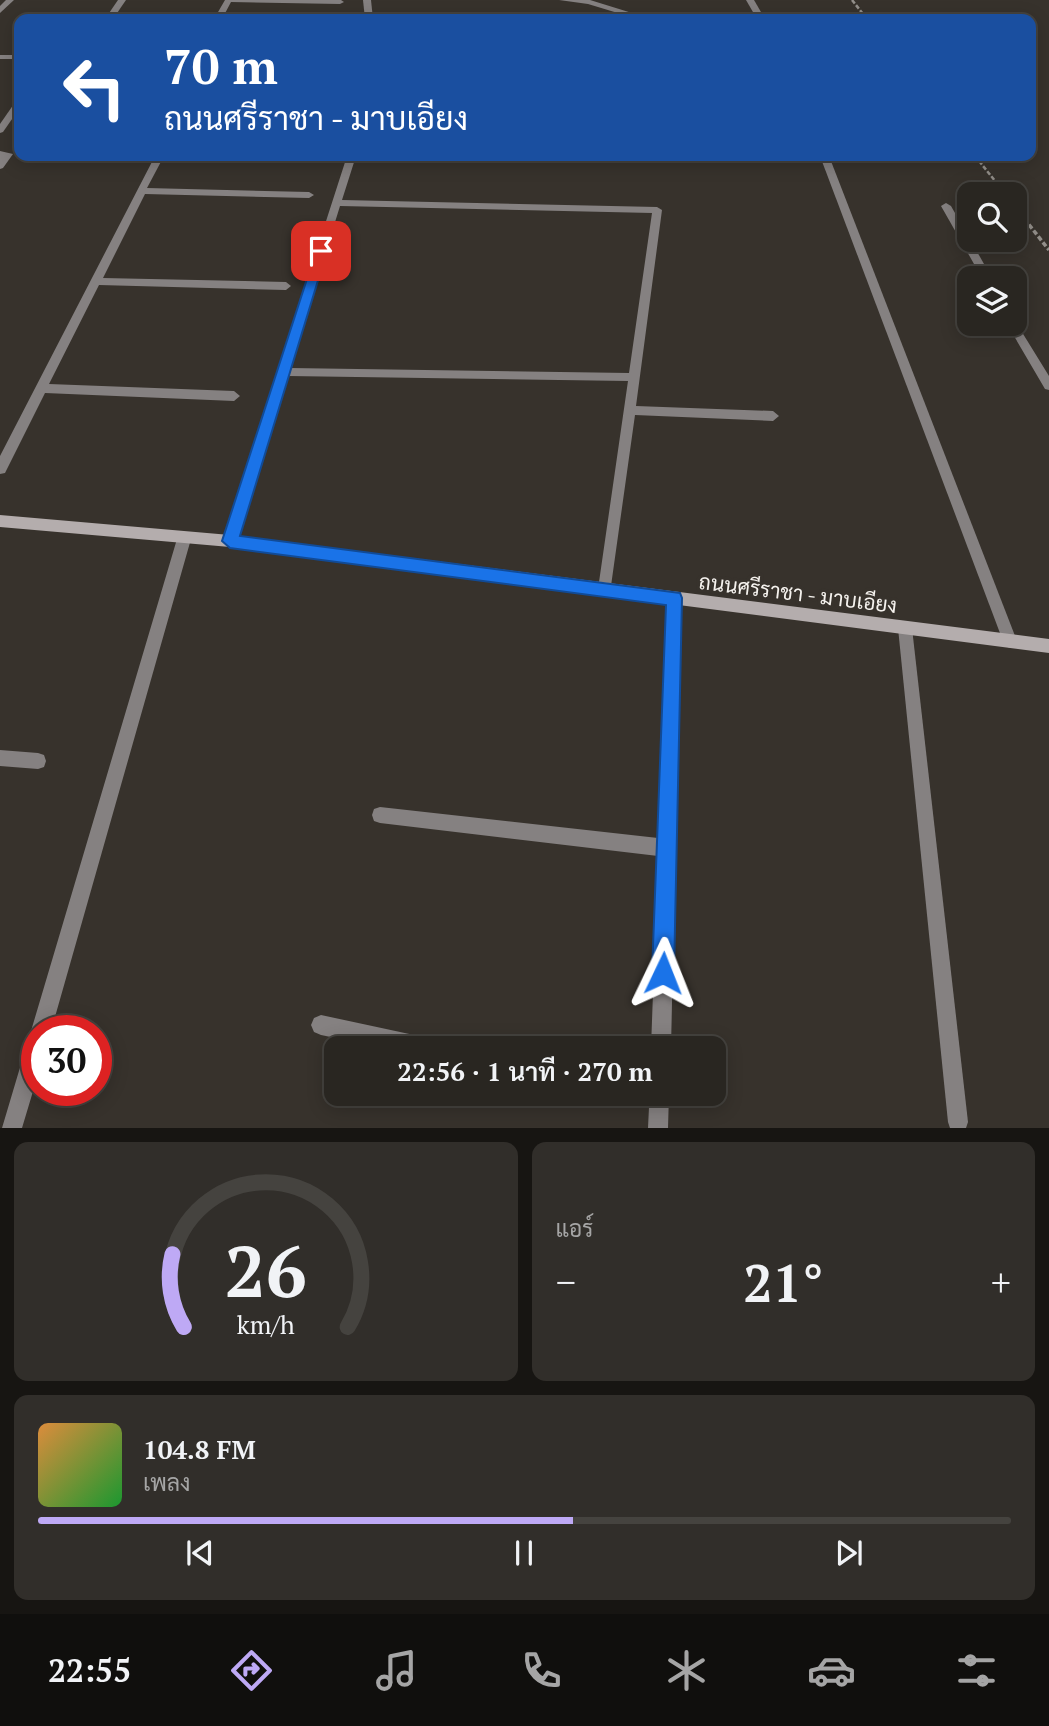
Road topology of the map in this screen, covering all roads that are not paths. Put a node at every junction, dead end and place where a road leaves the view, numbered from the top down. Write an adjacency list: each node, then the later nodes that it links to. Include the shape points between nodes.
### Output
1 (10, 0): 5 (street)
2 (229, 0): 4 (street)
3 (563, 0): 6 (street, via 589,2)
4 (340, 2)
5 (0, 11)
6 (628, 14)
7 (14, 110): 8 (street)
8 (0, 130)
9 (0, 154): 13 (street, via 8,154)
10 (156, 161): 14 (street)
11 (350, 161): 16 (street)
12 (826, 161): 36 (street)
13 (0, 166)
14 (141, 191): 15 (street); 19 (street)
15 (309, 195)
16 (337, 203): 22 (street); 23 (street, via 657,210)
17 (946, 206): 18 (street)
18 (980, 266)
19 (96, 281): 20 (street); 25 (street)
20 (286, 286)
21 (1020, 336): 24 (street)
22 (284, 372): 23 (street); 32 (street)
23 (635, 377): 27 (street)
24 (1049, 386)
25 (43, 388): 26 (street); 29 (street)
26 (234, 396)
27 (630, 410): 28 (street); 33 (street)
28 (773, 416)
29 (0, 469)
30 (0, 521): 31 (main road, ถนนศรีราชา - มาบเอียง)
31 (184, 539): 32 (main road, ถนนศรีราชา - มาบเอียง); 42 (street)
32 (230, 541): 33 (main road, ถนนศรีราชา - มาบเอียง)
33 (605, 589): 34 (main road, ถนนศรีราชา - มาบเอียง)
34 (674, 598): 35 (main road, ถนนศรีราชา - มาบเอียง); 41 (street)
35 (905, 628): 36 (main road, ถนนศรีราชา - มาบเอียง); 48 (street)
36 (1010, 641): 37 (main road, ถนนศรีราชา - มาบเอียง)
37 (1049, 646)
38 (0, 758): 39 (street)
39 (38, 761)
40 (380, 815): 41 (street)
41 (667, 848): 45 (street)
42 (46, 1015)
43 (321, 1025): 44 (street)
44 (372, 1036)
45 (661, 1036)
46 (21, 1098): 49 (street)
47 (659, 1106): 50 (street)
48 (958, 1122)
49 (12, 1128)
50 (659, 1128)

